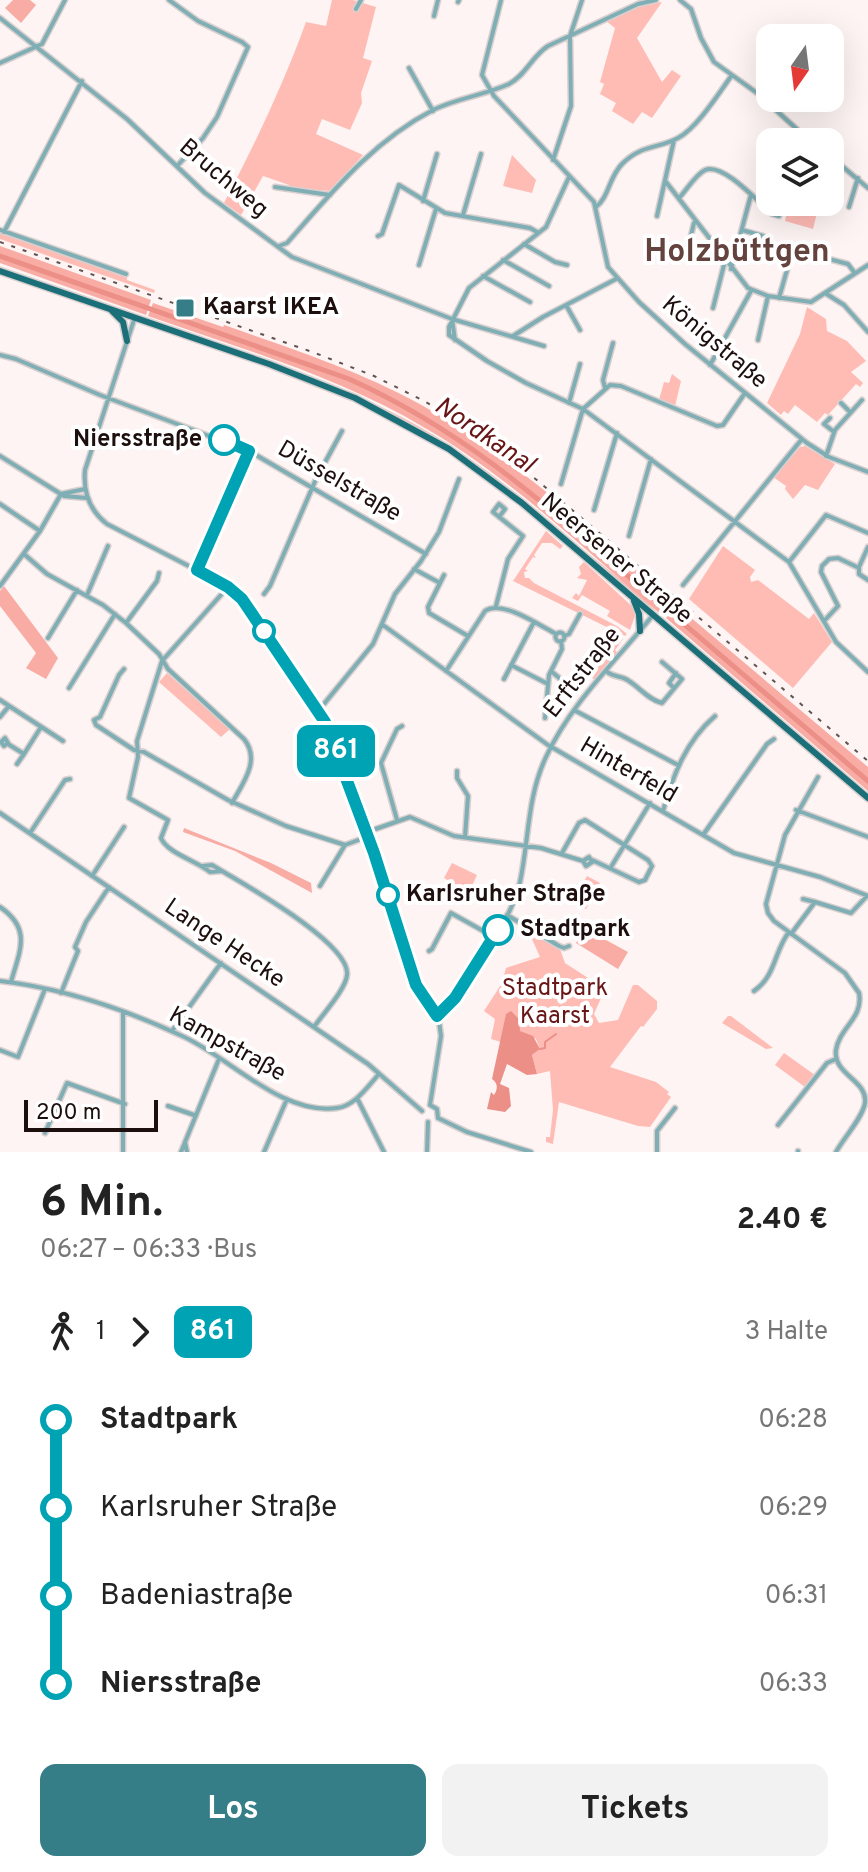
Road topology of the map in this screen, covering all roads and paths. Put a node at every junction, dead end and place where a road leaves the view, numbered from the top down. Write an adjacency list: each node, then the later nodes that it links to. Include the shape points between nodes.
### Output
1 (65, 0): 13 (street)
2 (169, 0): 25 (street, via 248,47 217,117)
3 (361, 0): 9 (street)
4 (438, 0): 10 (street)
5 (501, 0): 18 (street, via 482,75)
6 (582, 0): 12 (street)
7 (656, 0): 12 (street)
8 (680, 0): 16 (street, via 691,9 712,59)
9 (356, 9)
10 (434, 16)
11 (0, 18): 13 (street, Bruchweg)
12 (570, 36): 18 (street, via 537,54 516,80); 24 (street, via 571,106)
13 (39, 47): 14 (street); 17 (street, Bruchweg)
14 (0, 63)
15 (409, 68): 19 (street)
16 (732, 75): 20 (street); 21 (street)
17 (82, 81): 25 (street, Bruchweg); 44 (street)
18 (491, 92): 19 (street); 24 (street)
19 (433, 111): 32 (street, via 371,153)
20 (796, 128)
21 (674, 140): 29 (street); 37 (street, via 623,163)
22 (437, 154): 36 (street)
23 (481, 154): 40 (street)
24 (553, 160): 27 (street)
25 (177, 166): 49 (street, Bruchweg, via 224,208)
26 (844, 167): 28 (street)
27 (569, 177): 37 (street); 45 (street)
28 (858, 178): 31 (street); 38 (street)
29 (666, 182): 34 (street); 41 (street)
30 (275, 187): 32 (street)
31 (868, 188)
32 (330, 195): 49 (street)
33 (751, 195): 34 (street, via 727,174 710,169); 35 (street); 43 (street)
34 (679, 198): 42 (street)
35 (756, 200)
36 (423, 201): 39 (street); 46 (street, via 397,186)
37 (596, 207): 65 (street, Königstraße, via 605,260)
38 (849, 207)
39 (436, 209): 40 (street); 57 (street)
40 (463, 215): 45 (street)
41 (657, 216)
42 (694, 221): 50 (street); 55 (street)
43 (742, 230): 47 (street); 51 (street)
44 (2, 231): 63 (street)
45 (538, 233): 48 (street)
46 (378, 236)
47 (763, 236)
48 (524, 244): 54 (street); 58 (street)
49 (279, 246): 76 (street, Bruchweg, via 311,267)
50 (688, 248)
51 (736, 251): 53 (street); 60 (street)
52 (810, 254): 62 (street, via 848,264)
53 (759, 258)
54 (503, 260): 64 (street); 66 (street)
55 (725, 261): 60 (street); 74 (street)
56 (789, 263): 70 (street)
57 (419, 265)
58 (567, 265)
59 (868, 265): 62 (street)
60 (731, 269): 67 (street)
61 (0, 271): 73 (main road, Neersener Straße)
62 (854, 273): 68 (street)
63 (126, 274)
64 (483, 276): 71 (street); 76 (street, via 469,288)
65 (616, 279): 72 (street); 86 (street, Königstraße)
66 (549, 286)
67 (751, 291): 69 (street); 86 (street)
68 (825, 293): 70 (street, via 811,302); 78 (street)
69 (768, 296): 70 (street); 80 (street)
70 (779, 298)
71 (530, 302)
72 (566, 305): 77 (street); 79 (street)
73 (109, 308): 75 (main road, Neersener Straße); 81 (main road, via 123,322)
74 (713, 308)
75 (135, 317): 81 (street); 136 (main road, Neersener Straße, via 327,386 421,431 496,483)
76 (452, 319): 79 (street, Bruchweg); 91 (street, via 448,332 455,340)
77 (580, 330)
78 (868, 332)
79 (513, 336): 83 (street, Bruchweg)
80 (758, 340)
81 (127, 341): 89 (street)
82 (613, 343): 87 (street)
83 (544, 346)
84 (0, 355): 89 (street, Düsselstraße)
85 (580, 364): 91 (street)
86 (710, 365): 88 (street, Königstraße)
87 (605, 388): 88 (street, via 621,386 717,426); 93 (street)
88 (745, 393): 99 (street, Königstraße)
89 (109, 399): 100 (street, Düsselstraße); 108 (street, via 86,465)
90 (862, 400): 94 (street)
91 (569, 403): 93 (street)
92 (841, 403): 94 (street)
93 (583, 409): 98 (street); 106 (street)
94 (850, 412): 97 (street)
95 (830, 418): 97 (street, via 824,424)
96 (342, 431): 107 (street)
97 (834, 432): 102 (street)
98 (617, 433): 103 (street); 112 (street)
99 (802, 439): 102 (street, Königstraße); 114 (street)
100 (249, 451): 107 (street, Düsselstraße); 125 (street)
101 (0, 456): 109 (street)
102 (826, 456): 104 (street, Königstraße)
103 (651, 459): 114 (street); 117 (street)
104 (868, 472)
105 (459, 479): 121 (street, via 445,522)
106 (561, 484)
107 (312, 488): 121 (street, Düsselstraße); 134 (street)
108 (85, 489): 109 (street); 110 (street)
109 (61, 494): 110 (street); 115 (street)
110 (87, 498): 125 (street, via 107,524)
111 (0, 504): 115 (street)
112 (594, 510)
113 (499, 517): 137 (street, via 523,536 508,559)
114 (733, 521): 122 (street); 130 (street)
115 (40, 531): 120 (street)
116 (868, 533): 122 (street, via 826,515)
117 (629, 536)
118 (108, 546): 135 (street)
119 (868, 547): 123 (street)
120 (24, 554): 131 (street); 133 (street)
121 (426, 554): 124 (street)
122 (789, 562): 141 (street)
123 (859, 568): 128 (street); 141 (street, via 834,558 822,566 838,605)
124 (414, 569): 129 (street); 144 (street, via 395,594)
125 (197, 570): 132 (street)
126 (159, 573): 143 (street)
127 (444, 575): 129 (street)
128 (868, 580)
129 (440, 583): 146 (street, via 429,613)
130 (683, 585)
131 (0, 586)
132 (228, 587): 149 (street); 164 (street, via 248,607)
133 (77, 590): 135 (street); 147 (street)
134 (264, 594)
135 (87, 595): 138 (street)
136 (633, 598): 140 (main road, Neersener Straße); 145 (main road)
137 (496, 606): 142 (street); 146 (street, via 487,608)
138 (115, 614): 143 (street); 159 (street)
139 (580, 614): 148 (street)
140 (653, 615): 145 (street, Erftstraße); 181 (main road, Neersener Straße)
141 (824, 621): 156 (street, via 836,642)
142 (534, 622): 148 (street, via 560,633); 151 (street)
143 (126, 623): 149 (street)
144 (383, 625): 153 (street, Hinterfeld); 164 (street)
145 (640, 631): 155 (street, Erftstraße)
146 (468, 636): 153 (street)
147 (48, 638)
148 (562, 639): 154 (street)
149 (162, 661): 174 (street); 182 (street, via 252,749 249,769)
150 (662, 662): 155 (street, via 682,679 663,703)
151 (511, 665): 157 (street); 158 (street)
152 (124, 669): 174 (street, via 94,720)
153 (446, 671): 173 (street, Hinterfeld)
154 (551, 671): 158 (street); 160 (street)
155 (606, 671): 163 (street, Erftstraße)
156 (868, 672)
157 (504, 679)
158 (548, 684): 167 (street)
159 (69, 688)
160 (571, 688)
161 (0, 700): 162 (street)
162 (9, 706): 166 (street); 169 (street)
163 (574, 710): 173 (street, Erftstraße); 177 (street)
164 (318, 711): 190 (street)
165 (715, 716): 177 (street)
166 (0, 717)
167 (545, 718)
168 (402, 726): 187 (street, via 381,763)
169 (41, 727): 172 (street); 175 (street)
170 (1, 738): 175 (street)
171 (774, 739): 191 (street)
172 (63, 741)
173 (551, 747): 183 (street, Hinterfeld); 196 (street, Erftstraße, via 533,795)
174 (138, 751): 182 (street); 222 (street, via 129,798 168,820 163,843 298,917 344,963 345,984)
175 (24, 754): 176 (street)
176 (17, 764)
177 (678, 765): 185 (street)
178 (457, 771): 193 (street, via 468,800)
179 (818, 777): 184 (street)
180 (70, 779): 189 (street)
181 (868, 798)
182 (232, 803): 194 (street)
183 (650, 803): 185 (street, Hinterfeld); 195 (street)
184 (796, 810): 192 (street); 198 (street)
185 (663, 811): 191 (street, Hinterfeld)
186 (0, 813): 189 (street, Lange Hecke)
187 (397, 820): 190 (street); 193 (street, via 410,817)
188 (124, 827): 200 (street)
189 (30, 833): 200 (street, Lange Hecke)
190 (368, 834): 194 (street); 221 (street, via 416,985)
191 (703, 835): 198 (street, Hinterfeld, via 743,857)
192 (868, 837)
193 (465, 838): 196 (street)
194 (345, 845): 201 (street)
195 (622, 845): 197 (street, via 582,821); 199 (street); 199 (street, via 648,860 651,868 640,882)
196 (525, 846): 197 (street); 207 (street, Erftstraße, via 519,887)
197 (562, 853): 199 (street, via 588,866 592,860)
198 (776, 866): 203 (street, Hinterfeld); 208 (street, via 767,909)
199 (611, 867)
200 (92, 876): 202 (street, Lange Hecke)
201 (320, 886)
202 (109, 887): 212 (street, Lange Hecke); 217 (street, via 83,927)
203 (868, 896): 205 (street, via 851,913)
204 (803, 899): 205 (street)
205 (815, 902): 208 (street)
206 (0, 907): 214 (street, via 16,921 21,935)
207 (507, 915): 209 (street, Erftstraße); 210 (street, via 559,946)
208 (790, 933): 216 (street, via 779,947 774,968); 219 (street, via 848,976)
209 (494, 937): 211 (street, via 451,913); 221 (street, Erftstraße, via 455,998)
210 (569, 946)
211 (429, 951)
212 (221, 963): 222 (street, Lange Hecke); 223 (street)
213 (0, 981): 214 (street, Kampstraße)
214 (11, 982): 215 (street, Kampstraße)
215 (45, 989): 217 (street, Kampstraße); 224 (street, via 18,1057)
216 (754, 991)
217 (61, 993): 220 (street, Kampstraße)
218 (868, 999): 219 (street)
219 (861, 1000): 226 (street, via 837,1045)
220 (123, 1013): 223 (street, Kampstraße); 231 (street)
221 (437, 1016): 232 (street, via 441,1036)
222 (314, 1027): 227 (street, Lange Hecke)
223 (172, 1031): 225 (street, Kampstraße)
224 (0, 1050)
225 (219, 1059): 229 (street, Kampstraße); 236 (street)
226 (836, 1059): 230 (street, via 862,1088); 239 (street, via 827,1063)
227 (379, 1074): 228 (street); 235 (street, Lange Hecke)
228 (357, 1098): 229 (street, Kampstraße, via 335,1109); 241 (street)
229 (287, 1099): 244 (street)
230 (867, 1102): 249 (street)
231 (125, 1104): 240 (street, via 67,1083); 242 (street)
232 (430, 1105): 235 (street); 237 (street)
233 (168, 1106): 236 (street)
234 (675, 1108): 248 (street, via 657,1131)
235 (422, 1111): 238 (street)
236 (194, 1115): 243 (street)
237 (438, 1118): 238 (street); 247 (street)
238 (428, 1122): 246 (street)
239 (778, 1125)
240 (45, 1133)
241 (384, 1151): 245 (street)
242 (123, 1152)
243 (184, 1152)
244 (264, 1152)
245 (375, 1152)
246 (427, 1152)
247 (531, 1152)
248 (657, 1152)
249 (836, 1152)

